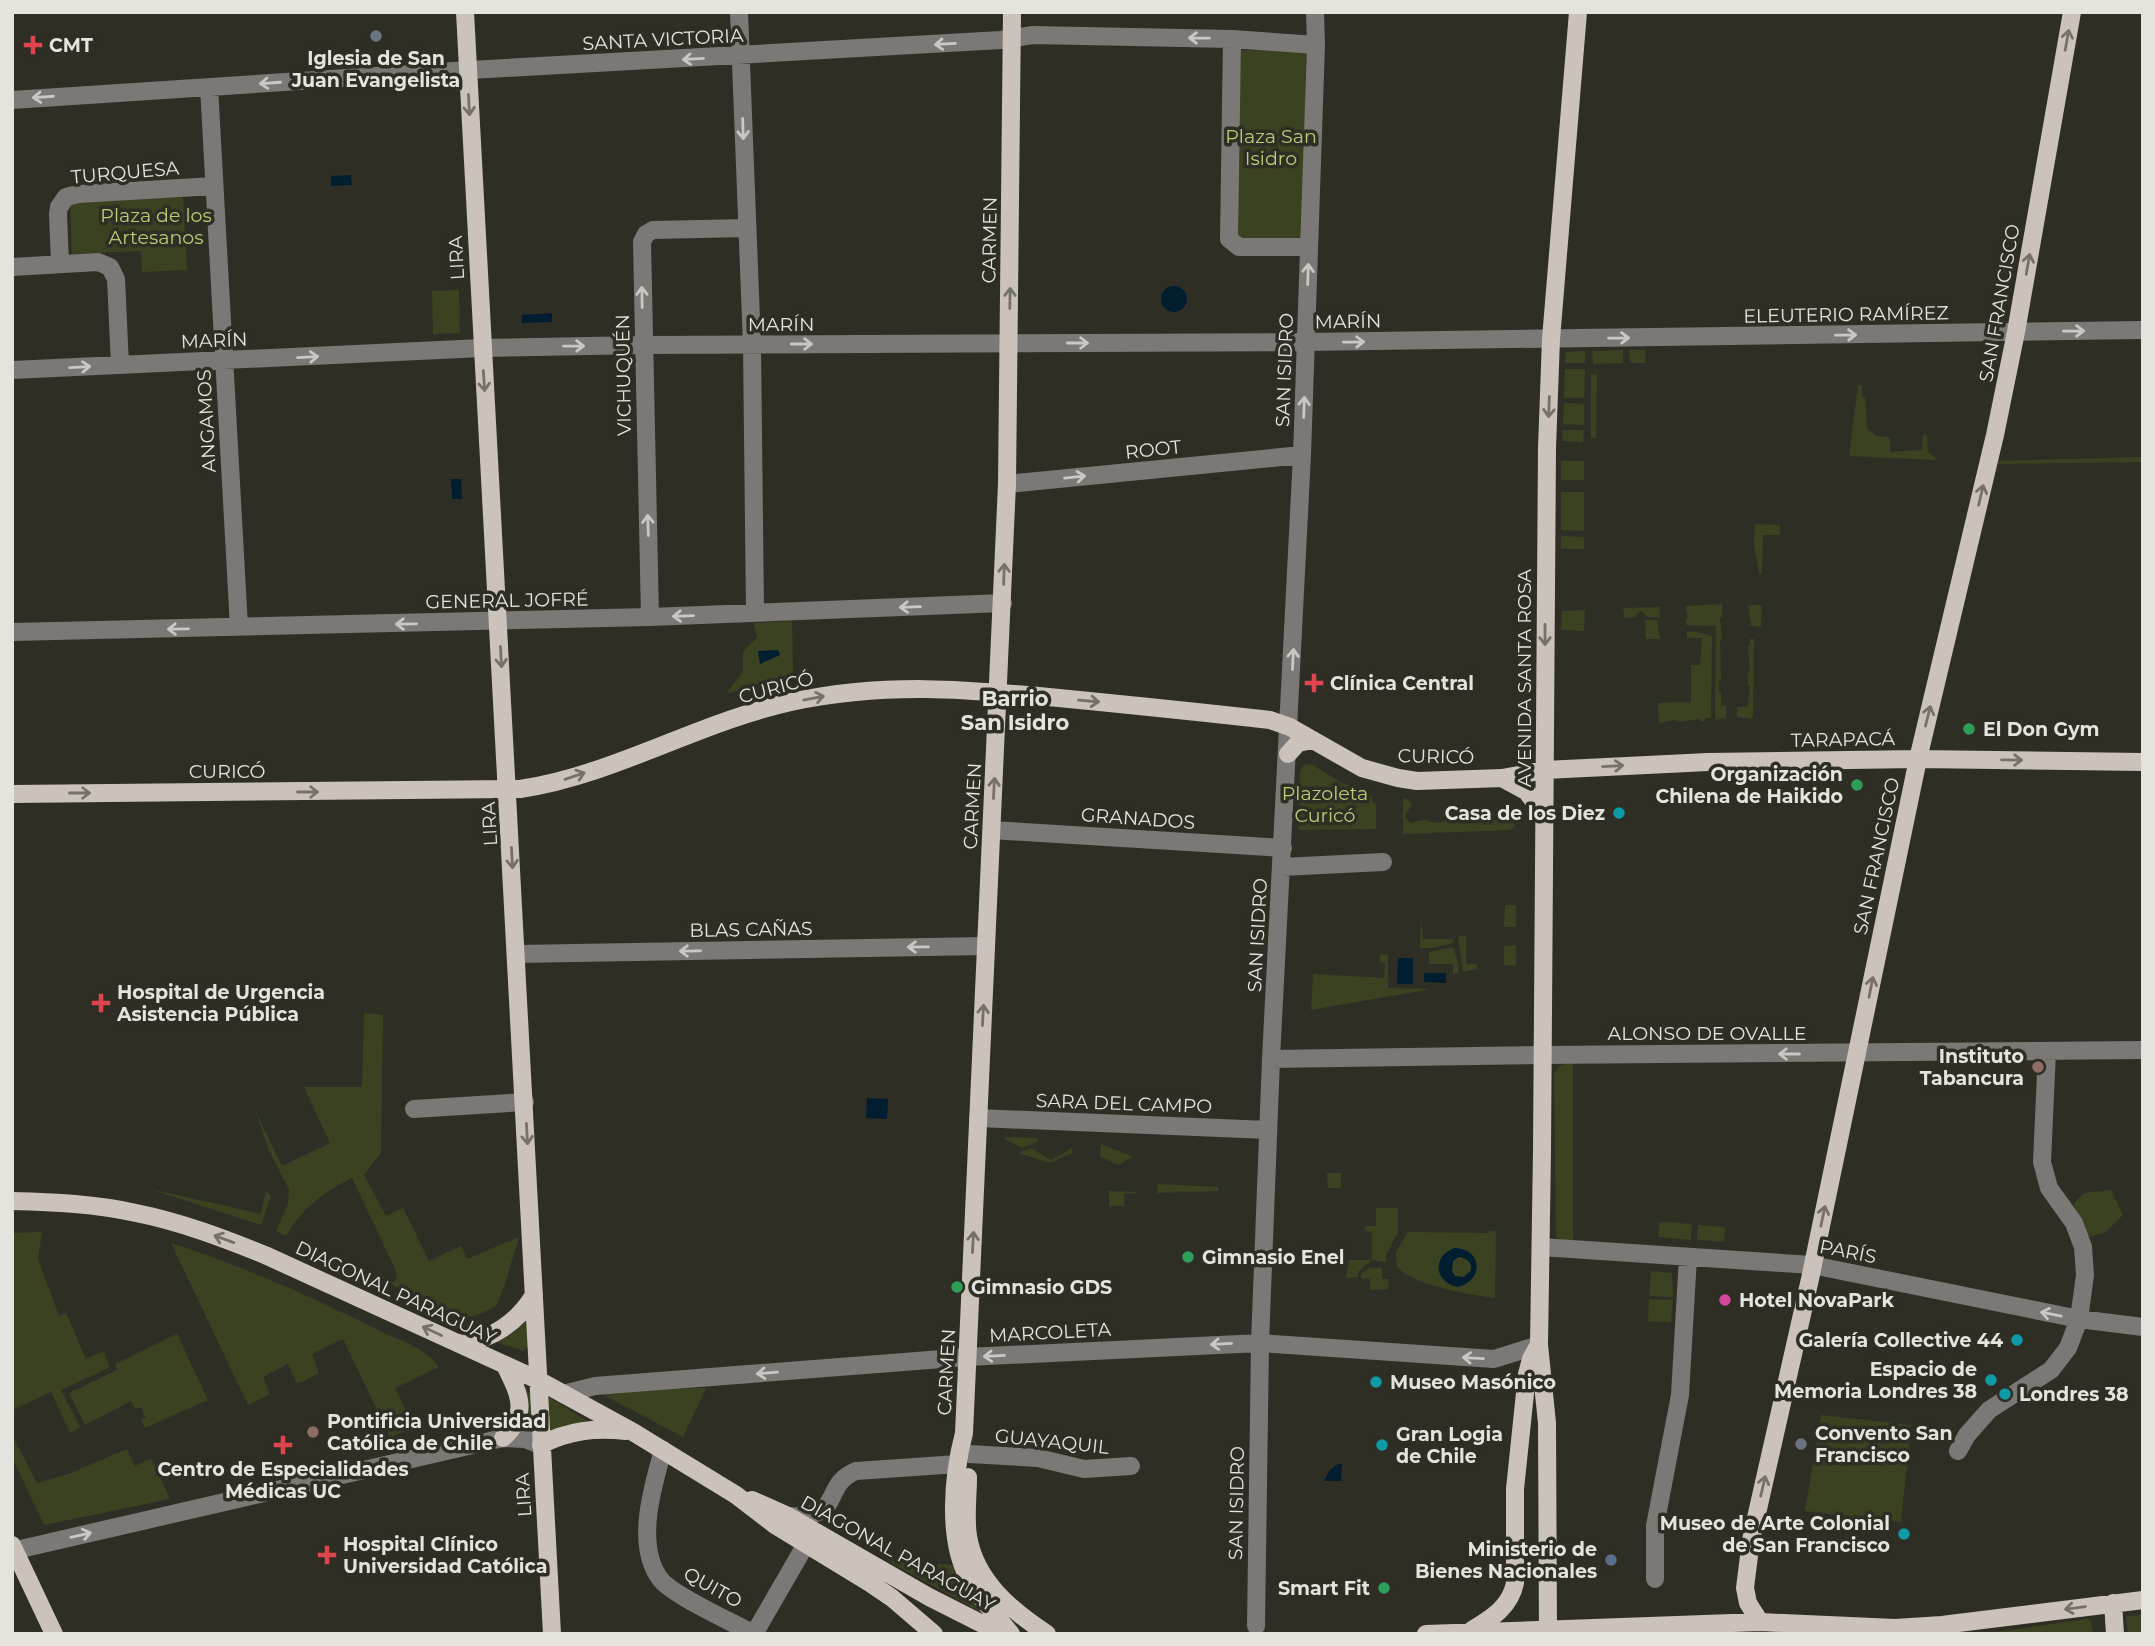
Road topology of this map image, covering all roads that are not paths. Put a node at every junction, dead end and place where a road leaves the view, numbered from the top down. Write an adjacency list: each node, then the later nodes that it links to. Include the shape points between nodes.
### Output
1 (465, 12): 11 (main road, LIRA)
2 (739, 12): 10 (street)
3 (1012, 12): 7 (main road, CARMEN)
4 (1315, 12): 9 (street, SAN ISIDRO)
5 (1578, 12): 21 (main road, AVENIDA SANTA ROSA)
6 (2072, 12): 20 (main road, SAN FRANCISCO, one-way to 6)
7 (1013, 39): 8 (street, SANTA VICTORIA, one-way to 7, via 1033,34); 10 (street, SANTA VICTORIA, one-way to 10); 23 (main road, CARMEN, one-way to 7)
8 (1232, 39): 9 (street, SANTA VICTORIA); 16 (street, via 1229,239 1239,247)
9 (1316, 45): 16 (street, SAN ISIDRO)
10 (741, 56): 11 (street, SANTA VICTORIA, one-way to 11); 15 (street, one-way to 15)
11 (468, 71): 12 (street, SANTA VICTORIA, one-way to 12); 26 (main road, LIRA, one-way to 26)
12 (209, 87): 13 (street, SANTA VICTORIA, one-way to 13); 14 (street, ANGAMOS)
13 (12, 100)
14 (214, 186): 17 (street, TURQUESA, via 66,197 58,214); 27 (street, ANGAMOS)
15 (747, 228): 24 (street, VICHUQUÉN, one-way to 15, via 642,250 646,234 660,229); 25 (street)
16 (1309, 247): 22 (street, SAN ISIDRO, one-way to 16)
17 (60, 264): 18 (street); 28 (street, via 98,262 113,270)
18 (12, 267)
19 (2143, 330): 20 (street, ELEUTERIO RAMÍREZ, one-way to 19)
20 (2016, 332): 21 (street, ELEUTERIO RAMÍREZ, one-way to 20); 42 (main road, SAN FRANCISCO, one-way to 20)
21 (1551, 339): 22 (street, MARÍN, one-way to 21); 44 (main road, AVENIDA SANTA ROSA, one-way to 44)
22 (1306, 342): 23 (street, MARÍN, one-way to 22); 30 (street, SAN ISIDRO, one-way to 22)
23 (1009, 344): 25 (street, MARÍN, one-way to 23); 31 (main road, CARMEN)
24 (643, 345): 25 (street, MARÍN); 26 (street, MARÍN, one-way to 24); 34 (street, VICHUQUÉN, one-way to 24)
25 (751, 345): 33 (street)
26 (482, 348): 27 (street, MARÍN, one-way to 26); 35 (main road, LIRA, one-way to 35)
27 (224, 362): 28 (street, MARÍN); 36 (street, ANGAMOS)
28 (120, 365): 29 (street, MARÍN, one-way to 28)
29 (12, 370)
30 (1302, 455): 31 (street, ROOT, one-way to 30); 39 (street, SAN ISIDRO, one-way to 30)
31 (1007, 484): 32 (main road, CARMEN, one-way to 31)
32 (1003, 603): 33 (street, GENERAL JOFRÉ, one-way to 33); 38 (main road, CARMEN)
33 (755, 613): 34 (street, GENERAL JOFRÉ, one-way to 34)
34 (650, 617): 35 (street, GENERAL JOFRÉ)
35 (499, 622): 36 (street, GENERAL JOFRÉ, one-way to 36); 46 (main road, LIRA, one-way to 46)
36 (239, 627): 37 (street, GENERAL JOFRÉ, one-way to 37)
37 (12, 632)
38 (998, 691): 39 (main road, CURICÓ, one-way to 39, via 1270,720); 46 (main road, CURICÓ, one-way to 38, via 556,782 760,710 834,694 898,688); 49 (main road, CARMEN, one-way to 38)
39 (1290, 727): 40 (main road, CURICÓ); 41 (street, SAN ISIDRO)
40 (1313, 740): 41 (main road, via 1298,743); 45 (main road, CURICÓ, via 1362,768 1398,778)
41 (1288, 754): 50 (street, SAN ISIDRO)
42 (1917, 759): 43 (main road, TARAPACÁ, one-way to 43); 44 (main road, TARAPACÁ, one-way to 42); 57 (main road, SAN FRANCISCO, one-way to 42)
43 (2143, 762)
44 (1545, 769): 45 (main road, CURICÓ); 48 (main road, AVENIDA SANTA ROSA)
45 (1502, 778): 48 (main road, via 1526,791)
46 (508, 790): 47 (main road, CURICÓ, one-way to 46); 54 (main road, LIRA, one-way to 54)
47 (12, 794)
48 (1544, 814): 58 (main road, AVENIDA SANTA ROSA)
49 (992, 830): 50 (street, GRANADOS); 53 (main road, CARMEN)
50 (1283, 848): 52 (street, SAN ISIDRO)
51 (1383, 862): 52 (street)
52 (1282, 867): 59 (street, SAN ISIDRO)
53 (986, 946): 54 (street, BLAS CAÑAS, one-way to 54); 62 (main road, CARMEN, one-way to 53)
54 (517, 954): 60 (main road, LIRA)
55 (2143, 1050): 56 (street, ALONSO DE OVALLE)
56 (2047, 1051): 57 (street, ALONSO DE OVALLE); 69 (street, via 2042,1162 2049,1188 2074,1223 2083,1247 2085,1275)
57 (1858, 1054): 58 (street, ALONSO DE OVALLE, one-way to 58); 67 (main road, SAN FRANCISCO, one-way to 57)
58 (1543, 1055): 59 (street, ALONSO DE OVALLE); 65 (main road, AVENIDA SANTA ROSA)
59 (1271, 1059): 63 (street, SAN ISIDRO)
60 (525, 1102): 61 (street); 68 (main road, LIRA, one-way to 68)
61 (414, 1109)
62 (978, 1118): 63 (street, SARA DEL CAMPO); 74 (main road, CARMEN, one-way to 62)
63 (1268, 1130): 71 (street, SAN ISIDRO)
64 (12, 1201): 72 (main road, DIAGONAL PARAGUAY, one-way to 64, via 202,1231 134,1212 64,1202)
65 (1541, 1247): 66 (street, PARÍS); 73 (main road, AVENIDA SANTA ROSA)
66 (1688, 1257): 67 (street, PARÍS); 89 (street, via 1680,1395 1655,1526)
67 (1812, 1265): 69 (street, PARÍS, one-way to 67); 92 (main road, SAN FRANCISCO, one-way to 67, via 1748,1603 1746,1572)
68 (534, 1295): 72 (main road, via 509,1325 486,1338); 76 (main road, LIRA)
69 (2079, 1319): 70 (street, PARÍS); 82 (street, via 2068,1348 2051,1370 1989,1410)
70 (2143, 1327)
71 (1259, 1343): 73 (street, MARCOLETA, one-way to 71, via 1494,1359); 74 (street, MARCOLETA, one-way to 74); 93 (street, SAN ISIDRO)
72 (460, 1344): 75 (main road, DIAGONAL PARAGUAY)
73 (1539, 1345): 95 (main road, AVENIDA SANTA ROSA, via 1527,1374 1516,1489 1513,1590 1503,1608); 96 (main road, AVENIDA SANTA ROSA, via 1547,1423)
74 (968, 1357): 77 (street, MARCOLETA, one-way to 77, via 595,1386); 83 (main road, CARMEN)
75 (505, 1365): 76 (main road, DIAGONAL PARAGUAY); 79 (main road, via 520,1405 515,1425)
76 (538, 1380): 77 (main road, DIAGONAL PARAGUAY); 80 (main road, LIRA)
77 (563, 1394): 78 (main road, DIAGONAL PARAGUAY)
78 (633, 1432): 80 (main road, via 584,1430); 81 (main road, DIAGONAL PARAGUAY)
79 (503, 1438): 80 (street); 88 (street, one-way to 79)
80 (541, 1445): 98 (main road, LIRA)
81 (663, 1450): 85 (main road, DIAGONAL PARAGUAY); 99 (street, QUITO, via 648,1511 653,1568 676,1592)
82 (1958, 1451)
83 (963, 1459): 84 (street, GUAYAQUIL, via 1038,1458 1084,1469); 86 (street, GUAYAQUIL, via 856,1471 843,1479 822,1511); 102 (main road, CARMEN, via 954,1526 962,1564 977,1592); 103 (main road, CARMEN, via 967,1526 975,1559 1000,1597)
84 (1131, 1466)
85 (736, 1495): 86 (main road, DIAGONAL PARAGUAY); 87 (main road, DIAGONAL PARAGUAY)
86 (788, 1517): 101 (main road, DIAGONAL PARAGUAY)
87 (806, 1544): 99 (street); 100 (main road, DIAGONAL PARAGUAY, via 892,1598)
88 (13, 1549): 97 (main road)
89 (1655, 1579)
90 (2143, 1600): 91 (main road)
91 (2113, 1603): 94 (main road, one-way to 94, via 1942,1625); 105 (main road)
92 (1760, 1622): 94 (main road); 96 (main road)
93 (1256, 1626)
94 (1826, 1629)
95 (1470, 1631): 96 (main road); 104 (main road)
96 (1548, 1632)
97 (54, 1634)
98 (552, 1634)
99 (754, 1634)
100 (933, 1634)
101 (1002, 1634)
102 (1011, 1634)
103 (1048, 1634)
104 (1426, 1634)
105 (2115, 1634)

